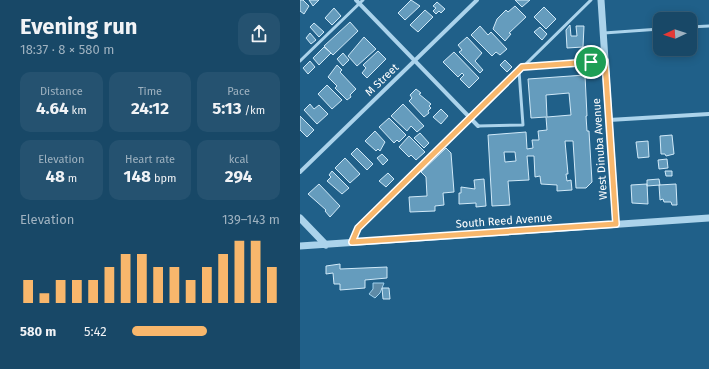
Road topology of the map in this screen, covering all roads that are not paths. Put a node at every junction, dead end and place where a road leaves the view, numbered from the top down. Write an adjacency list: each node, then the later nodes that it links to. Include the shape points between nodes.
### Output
1 (478, 0): 10 (street, M Street)
2 (591, 0): 12 (lane)
3 (601, 0): 8 (street, West Dinuba Avenue)
4 (359, 1): 9 (lane); 10 (street)
5 (709, 26): 6 (lane)
6 (697, 27)
7 (653, 30): 8 (lane)
8 (604, 33): 11 (street, West Dinuba Avenue)
9 (300, 61)
10 (415, 61): 15 (street); 18 (street, M Street)
11 (605, 61): 12 (lane); 16 (street, West Dinuba Avenue)
12 (522, 67): 13 (lane)
13 (519, 71): 15 (lane); 17 (lane, via 523,125)
14 (709, 114): 16 (street)
15 (471, 118): 17 (street); 22 (lane, via 358,228)
16 (609, 120): 21 (street, West Dinuba Avenue)
17 (478, 126)
18 (300, 172)
19 (300, 218): 23 (street)
20 (709, 218): 21 (street, South Reed Avenue)
21 (616, 224): 22 (street, South Reed Avenue)
22 (352, 242): 23 (street, South Reed Avenue)
23 (326, 244): 24 (street, South Reed Avenue)
24 (300, 246)

